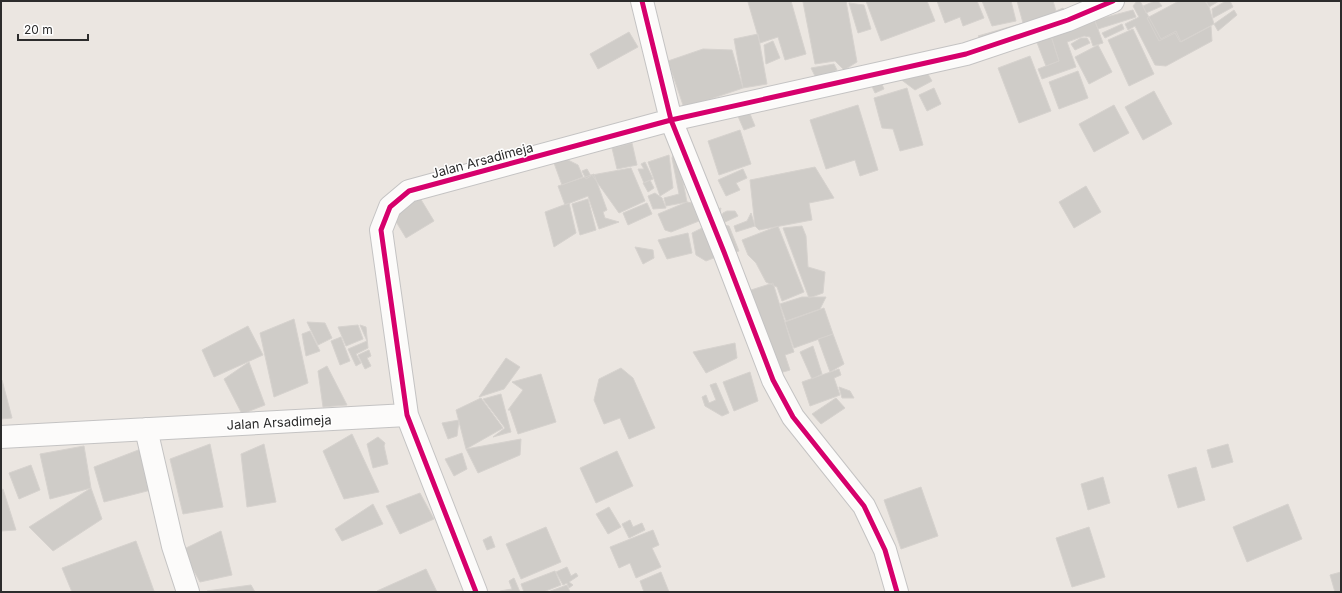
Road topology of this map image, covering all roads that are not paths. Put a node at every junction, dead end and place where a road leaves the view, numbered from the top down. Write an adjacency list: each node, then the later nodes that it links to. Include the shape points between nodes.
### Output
1 (642, 1): 3 (street)
2 (1113, 1): 3 (street, Jalan Arsadimeja, via 1068,20 966,54)
3 (671, 120): 4 (street, Jalan Arsadimeja, via 410,191 390,207 381,230); 9 (street, via 773,380 793,417 864,506 885,550)
4 (407, 415): 5 (street, Jalan Arsadimeja); 8 (street)
5 (146, 429): 6 (street, Jalan Arsadimeja); 7 (street, via 173,546)
6 (1, 437)
7 (188, 592)
8 (476, 592)
9 (897, 592)

